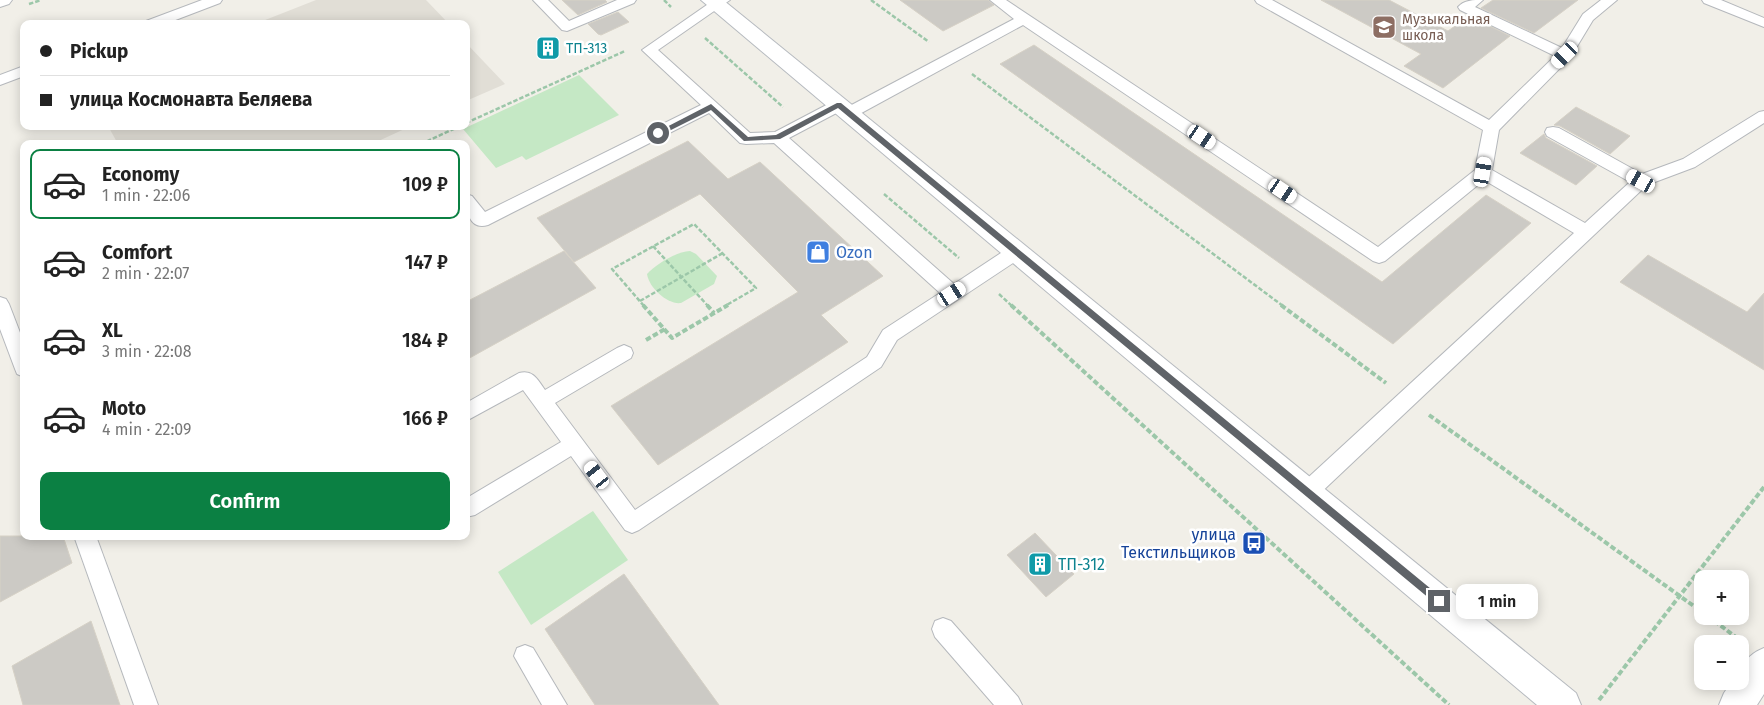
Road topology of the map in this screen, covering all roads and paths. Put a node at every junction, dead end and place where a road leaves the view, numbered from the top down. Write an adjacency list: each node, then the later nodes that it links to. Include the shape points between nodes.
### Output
1 (215, 0): 13 (lane)
2 (540, 0): 3 (lane, via 568,27)
3 (629, 0)
4 (664, 0): 14 (path)
5 (871, 0): 18 (path)
6 (997, 0): 12 (lane)
7 (1262, 0): 26 (lane)
8 (1476, 0): 17 (lane, via 1465,8)
9 (1610, 0): 17 (lane, via 1588,17)
10 (1709, 0): 15 (lane)
11 (717, 2): 14 (lane); 22 (street)
12 (1024, 19): 18 (lane); 31 (lane, via 1379,256)
13 (162, 20)
14 (688, 23): 16 (lane); 25 (path)
15 (1764, 23)
16 (649, 50): 21 (lane); 24 (path, via 642,43)
17 (1565, 55): 26 (lane)
18 (951, 58): 22 (lane); 47 (path)
19 (20, 73): 20 (lane)
20 (0, 80)
21 (711, 106): 29 (lane, via 746,139); 34 (lane, via 482,221)
22 (844, 109): 25 (lane); 37 (street)
23 (1764, 116): 32 (lane, via 1688,163)
24 (470, 121)
25 (802, 124): 29 (lane)
26 (1491, 128): 31 (lane)
27 (451, 130): 30 (path)
28 (1554, 132): 32 (lane)
29 (778, 137): 41 (lane)
30 (430, 140)
31 (1483, 172): 35 (lane)
32 (1641, 181): 35 (lane)
33 (884, 194): 39 (path)
34 (470, 205)
35 (1586, 232): 47 (lane)
36 (653, 246): 38 (path, via 694,224); 40 (path); 42 (path, via 612,268)
37 (1016, 252): 39 (lane); 52 (street)
38 (723, 253): 40 (path); 44 (path, via 756,288)
39 (980, 276): 41 (lane); 64 (path)
40 (681, 277): 42 (path); 44 (path)
41 (952, 294): 50 (lane, via 890,334 874,362 632,523)
42 (640, 301): 44 (path, via 672,338)
43 (0, 304): 46 (lane)
44 (714, 313)
45 (624, 353): 48 (lane)
46 (20, 358)
47 (1407, 399): 52 (lane); 55 (path)
48 (543, 401): 49 (lane, via 526,379); 50 (lane)
49 (470, 411)
50 (574, 444): 53 (lane)
51 (1764, 487): 55 (path)
52 (1307, 492): 65 (street)
53 (470, 507)
54 (86, 540): 61 (lane)
55 (1680, 595): 56 (path); 66 (path)
56 (1694, 606)
57 (1719, 625): 59 (path)
58 (943, 629): 63 (lane)
59 (1756, 655): 67 (street)
60 (525, 656): 62 (lane)
61 (146, 705)
62 (554, 705)
63 (1010, 705)
64 (1449, 705)
65 (1564, 705)
66 (1595, 705)
67 (1736, 705)

